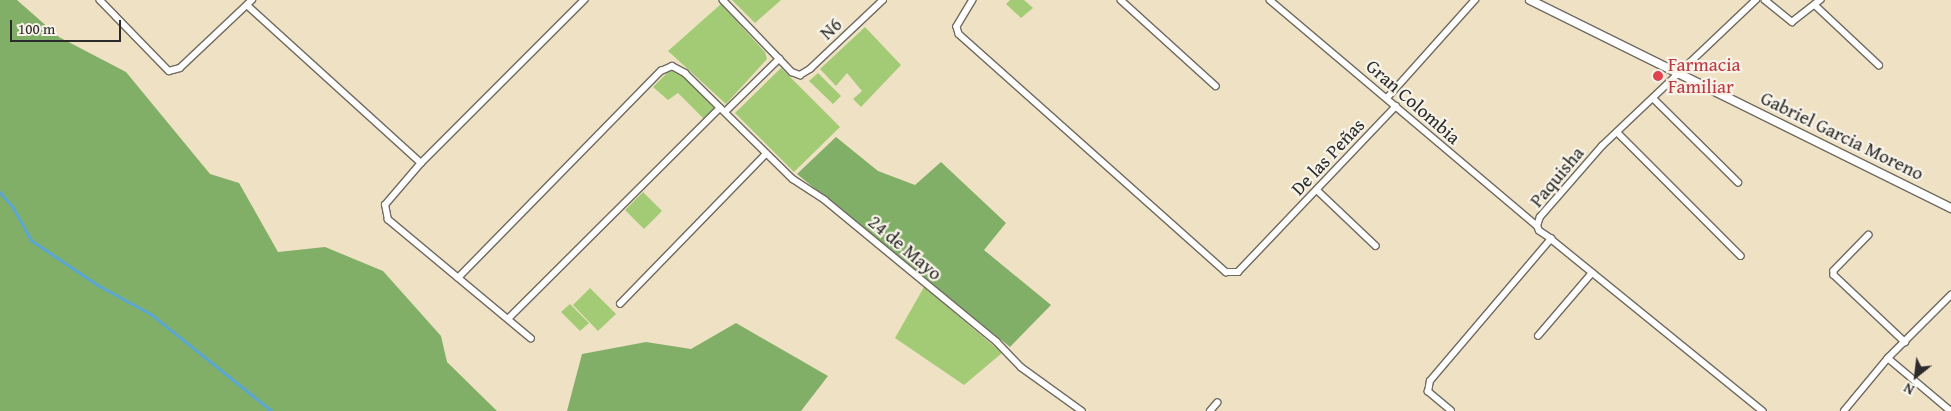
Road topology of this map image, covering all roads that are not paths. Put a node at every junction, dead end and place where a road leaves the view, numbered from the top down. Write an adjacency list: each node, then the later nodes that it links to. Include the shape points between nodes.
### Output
1 (100, 0): 12 (street, via 169,72 180,68)
2 (584, 0): 24 (street)
3 (723, 0): 14 (street)
4 (883, 0): 14 (street, N6, via 810,69 797,75)
5 (973, 0): 26 (street, De las Peñas, via 957,27 959,34 1226,272 1238,272)
6 (1121, 0): 17 (street)
7 (1270, 0): 18 (street, Gran Colombia)
8 (1475, 0): 18 (street)
9 (1530, 0): 16 (street, Gabriel Garcia Moreno)
10 (1756, 0): 16 (street, Paquisha)
11 (1765, 0): 13 (street, via 1792,22)
12 (249, 2): 24 (street)
13 (1818, 2): 15 (street)
14 (779, 59): 21 (street)
15 (1879, 65)
16 (1678, 73): 19 (street, Paquisha); 27 (street, Gabriel Garcia Moreno)
17 (1216, 86)
18 (1387, 98): 20 (street, Gran Colombia)
19 (1653, 98): 22 (street, Paquisha); 25 (street)
20 (1396, 106): 26 (street, De las Peñas); 28 (street, Gran Colombia)
21 (722, 110): 23 (street, 24 de Mayo); 34 (street, 24 de Mayo, via 681,70 672,66 661,71); 37 (street)
22 (1617, 132): 28 (street, Paquisha, via 1563,189); 32 (street)
23 (766, 154): 36 (street); 43 (street, 24 de Mayo, via 997,342 1021,367)
24 (421, 163): 34 (street, via 385,205 385,214)
25 (1738, 182)
26 (1317, 190): 31 (street)
27 (1951, 208)
28 (1537, 226): 30 (street, Paquisha)
29 (1869, 235): 40 (street, via 1834,271 1834,275)
30 (1551, 239): 33 (street); 45 (street, via 1440,367 1427,388)
31 (1376, 246)
32 (1741, 256)
33 (1592, 273): 38 (street); 46 (street)
34 (458, 278): 37 (street)
35 (1951, 295): 40 (street)
36 (620, 304)
37 (508, 319): 39 (street)
38 (1538, 336)
39 (532, 339)
40 (1905, 342): 41 (street)
41 (1888, 358): 47 (street); 48 (street)
42 (1217, 403): 44 (street)
43 (1082, 411)
44 (1210, 411)
45 (1451, 411)
46 (1763, 411)
47 (1845, 411)
48 (1951, 411)

